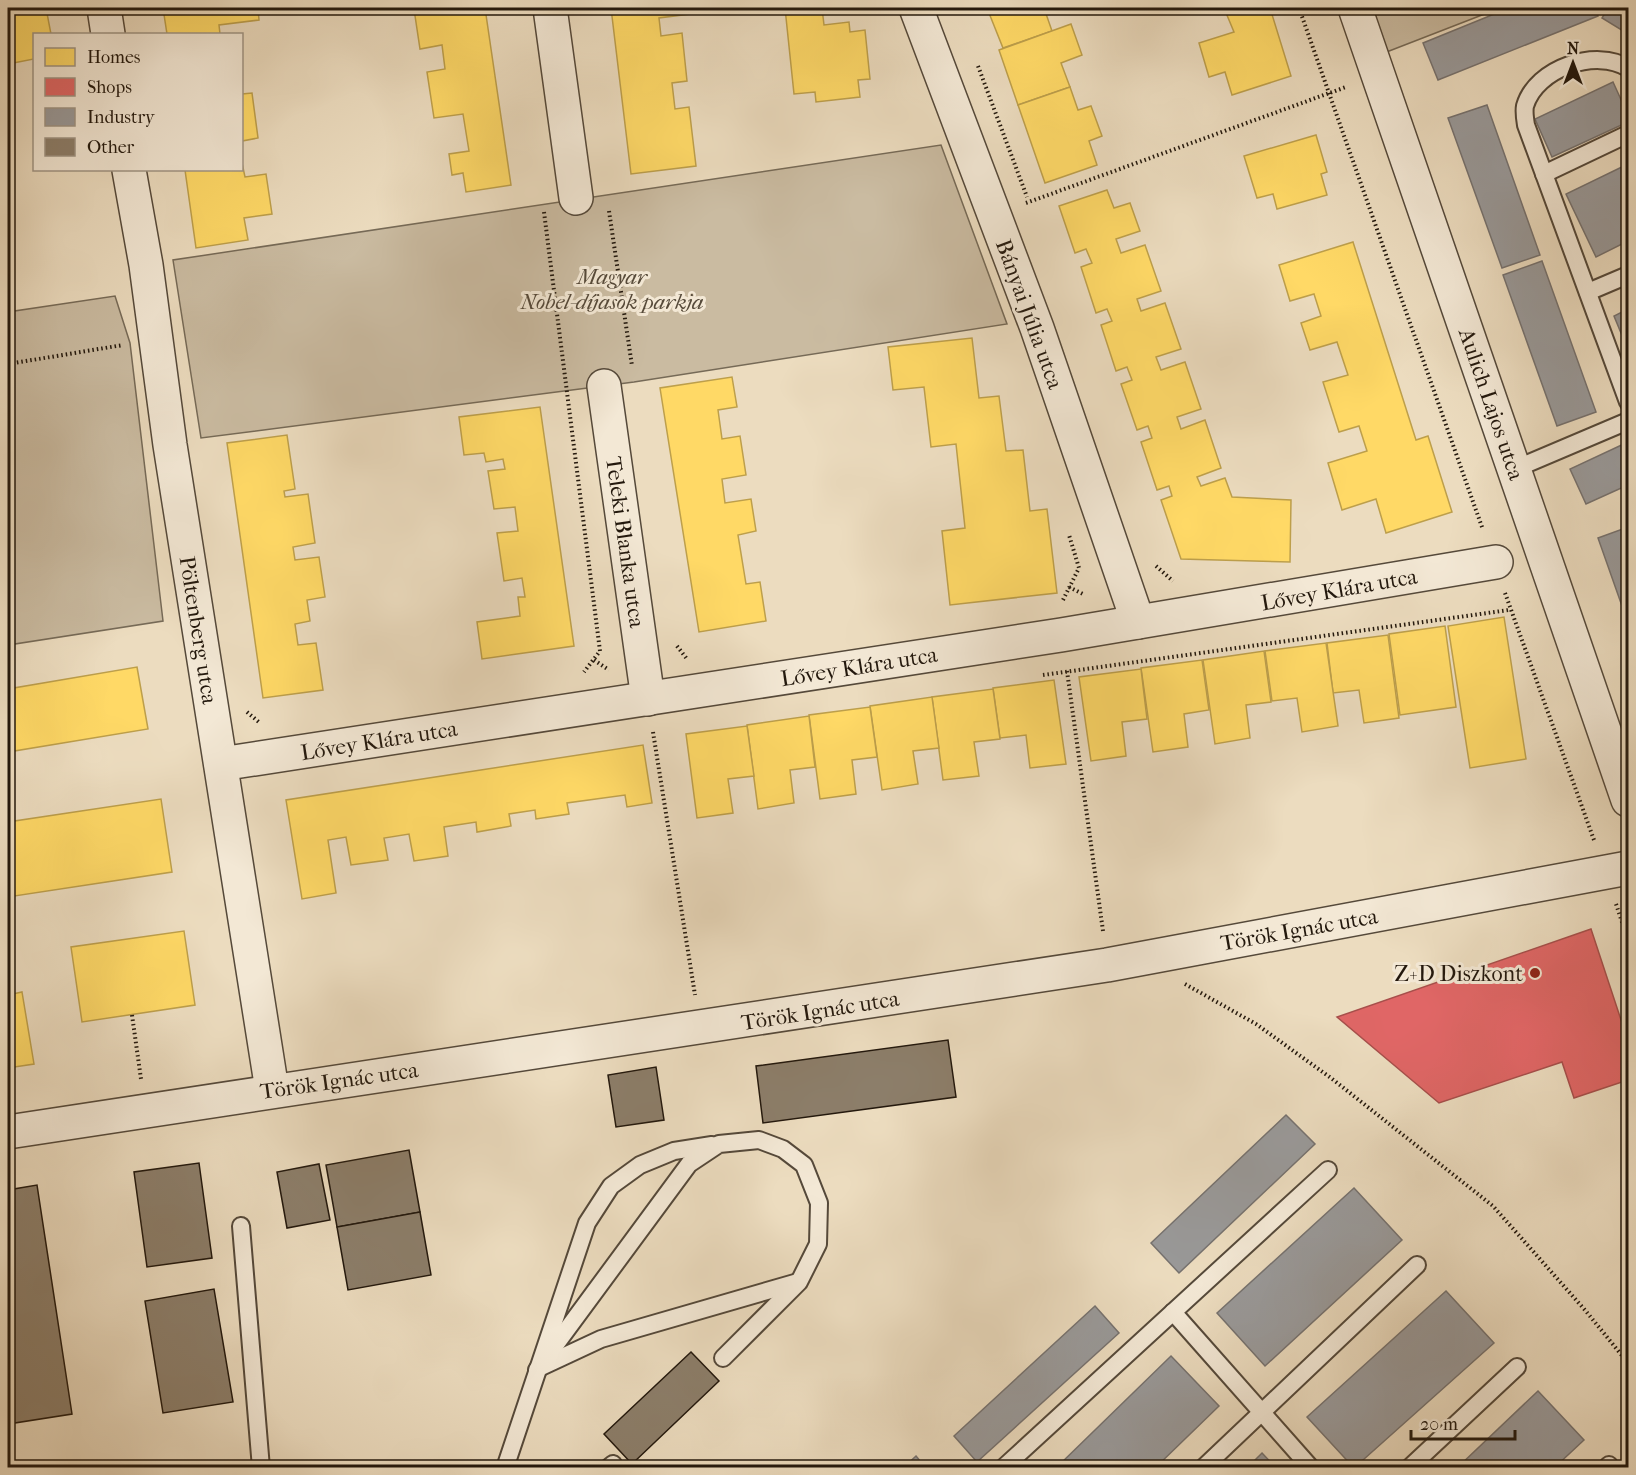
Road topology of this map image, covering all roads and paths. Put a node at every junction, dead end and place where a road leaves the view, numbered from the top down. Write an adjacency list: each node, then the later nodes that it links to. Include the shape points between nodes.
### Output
1 (104, 8): 6 (street)
2 (550, 8): 13 (street)
3 (916, 8): 18 (street, Bányai Júlia utca)
4 (1299, 8): 9 (path)
5 (1355, 8): 8 (street, Aulich Lajos utca)
6 (108, 33)
7 (1629, 68): 12 (lane, via 1604,59 1587,60 1542,81 1531,94 1525,107 1526,125)
8 (1379, 75): 9 (path); 27 (street, Aulich Lajos utca)
9 (1329, 93): 14 (path); 30 (path)
10 (1629, 134): 12 (lane)
11 (129, 171): 44 (street, Pöltenberg utca)
12 (1544, 174): 20 (lane)
13 (576, 198)
14 (1029, 202): 17 (path); 18 (path)
15 (543, 203): 38 (path, via 600,651 584,672)
16 (608, 205): 23 (path)
17 (1033, 213)
18 (994, 214): 34 (street, Bányai Júlia utca)
19 (1629, 275): 20 (lane)
20 (1588, 292): 25 (lane)
21 (130, 343): 22 (path)
22 (8, 364)
23 (633, 370)
24 (604, 386): 39 (street, Teleki Blanka utca)
25 (1629, 402)
26 (1629, 421): 27 (lane)
27 (1515, 469): 45 (street, Aulich Lajos utca)
28 (1066, 524): 33 (path, via 1079,568)
29 (1152, 555): 31 (path, via 1155,566)
30 (1497, 562): 32 (path); 34 (street, Lővey Klára utca)
31 (1181, 589)
32 (1509, 610): 37 (path); 46 (path)
33 (1061, 621): 34 (street, Lővey Klára utca); 37 (path); 39 (street, Lővey Klára utca)
34 (1138, 622)
35 (676, 645): 36 (path)
36 (690, 662)
37 (1067, 672): 49 (path)
38 (572, 674)
39 (648, 699): 42 (path); 44 (street, Lővey Klára utca)
40 (245, 709): 41 (path, via 261,724)
41 (272, 722)
42 (653, 732): 43 (path); 51 (path)
43 (642, 734)
44 (220, 764): 53 (street, Pöltenberg utca)
45 (1629, 800)
46 (1617, 871): 47 (path); 48 (street, Török Ignác utca)
47 (1629, 940)
48 (1148, 957): 49 (street, Török Ignác utca); 62 (path, via 1196,992 1256,1024 1493,1206)
49 (1107, 965): 51 (street, Török Ignác utca)
50 (132, 1015): 52 (path)
51 (700, 1028): 53 (street, Török Ignác utca)
52 (141, 1081)
53 (272, 1090): 54 (street, Török Ignác utca)
54 (8, 1132)
55 (719, 1144): 59 (lane, via 759,1140 783,1149 804,1165 819,1203 818,1244); 64 (lane, via 689,1164); 64 (lane, via 674,1151 640,1165 611,1186 587,1222)
56 (1328, 1170): 60 (lane)
57 (241, 1226): 66 (lane)
58 (1417, 1265): 65 (lane)
59 (799, 1282): 61 (lane); 64 (lane, via 601,1339)
60 (1173, 1312): 65 (lane); 68 (lane)
61 (723, 1358)
62 (1629, 1363)
63 (1517, 1367): 71 (lane)
64 (537, 1370): 67 (lane)
65 (1261, 1412): 69 (lane); 70 (lane)
66 (261, 1467)
67 (505, 1467)
68 (1003, 1467)
69 (1203, 1467)
70 (1311, 1467)
71 (1409, 1467)

